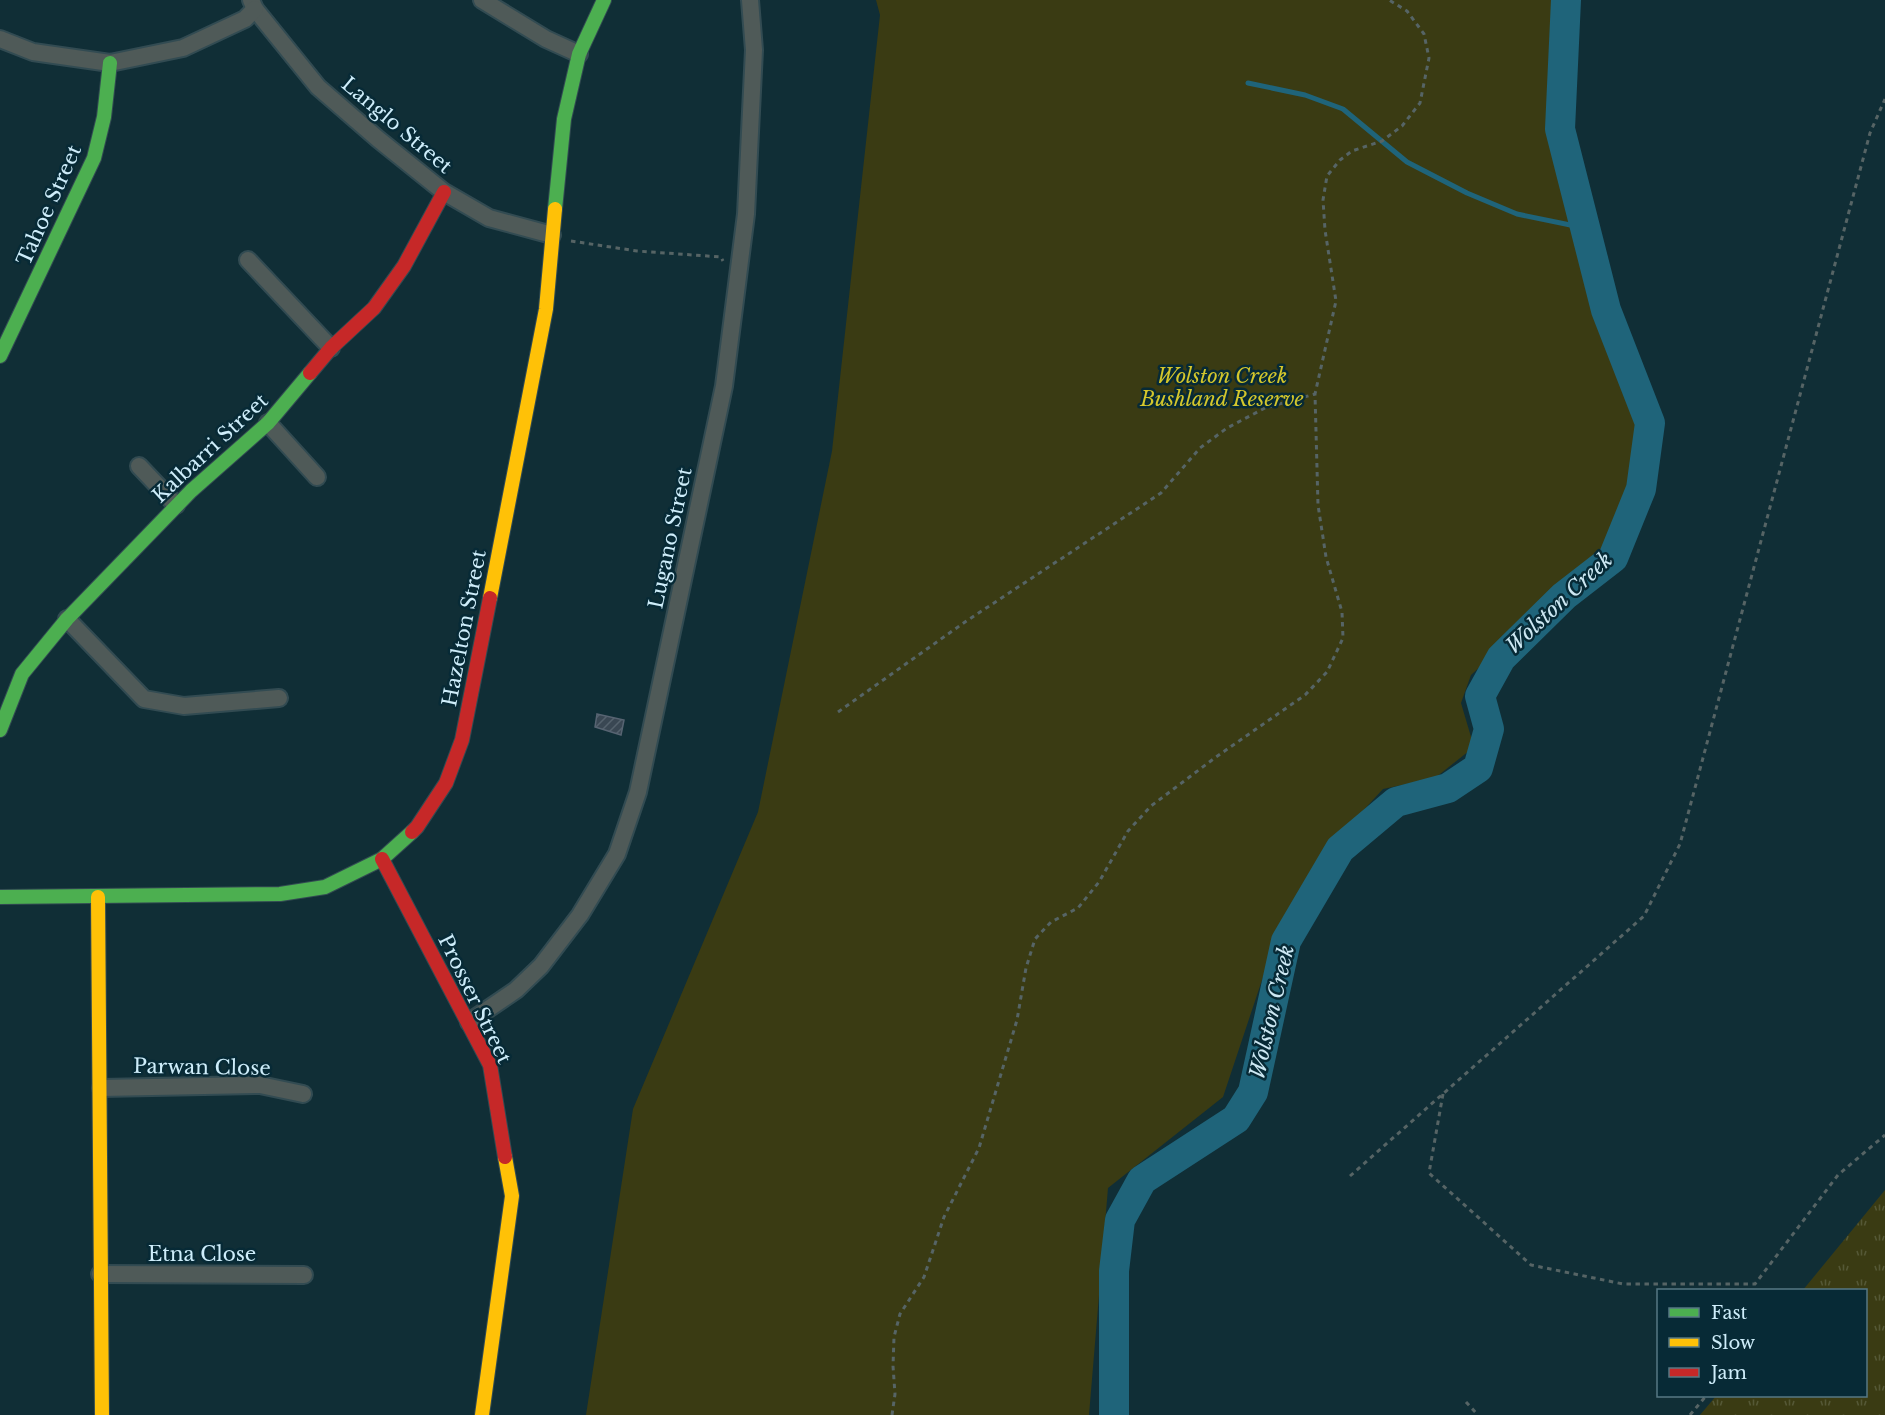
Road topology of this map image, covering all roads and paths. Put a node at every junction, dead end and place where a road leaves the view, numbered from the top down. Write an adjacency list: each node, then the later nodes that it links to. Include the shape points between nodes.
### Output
1 (482, 0): 7 (street)
2 (604, 0): 7 (street, Hazelton Street)
3 (750, 0): 13 (street, Lugano Street, via 754,50 746,214)
4 (1389, 0): 16 (path, via 1407,11 1424,33 1429,58 1425,85 1420,103 1402,126 1382,141 1352,151 1327,176 1323,200 1325,230 1336,301)
5 (253, 5): 8 (street, via 245,19 183,48); 10 (street, Langlo Street, via 318,87)
6 (0, 39): 8 (street, via 33,52)
7 (579, 54): 11 (street, Hazelton Street, via 564,119)
8 (110, 63): 15 (street, Tahoe Street, via 104,117 94,158)
9 (1885, 99): 30 (path, via 1867,145 1680,844 1644,916)
10 (444, 192): 11 (street, Langlo Street, via 489,218); 14 (street, Kalbarri Street, via 404,266 374,308)
11 (552, 235): 13 (path, via 638,251 721,257 725,264); 25 (street, Hazelton Street, via 546,309 462,740 446,783 417,827)
12 (248, 260): 14 (street)
13 (739, 270): 28 (street, Lugano Street, via 719,410 638,792 617,854 580,915 541,966 516,990)
14 (331, 348): 17 (street, Kalbarri Street)
15 (0, 356)
16 (1315, 394): 23 (path, via 1265,408 1227,428 1200,448 1161,493 965,622); 42 (path, via 1318,505 1326,557 1342,612 1343,638 1327,672 1305,695 1151,806 1128,831 1100,882 1078,908 1051,922 1035,939 1017,1020 979,1149 944,1217 924,1277 900,1314 894,1337)
17 (268, 423): 19 (street); 20 (street, Kalbarri Street)
18 (139, 466): 20 (street)
19 (317, 477)
20 (176, 505): 21 (street, Kalbarri Street)
21 (68, 619): 22 (street, via 144,699 184,706); 24 (street, Kalbarri Street, via 22,674)
22 (279, 698)
23 (838, 712)
24 (0, 730)
25 (382, 859): 27 (street, Hazelton Street, via 325,887 280,894); 28 (street, Prosser Street)
26 (0, 897): 27 (street, Hazelton Street)
27 (98, 897): 29 (street)
28 (469, 1022): 41 (street, Prosser Street, via 490,1065 512,1196)
29 (101, 1088): 31 (street, Parwan Close, via 260,1085); 34 (street)
30 (1444, 1092): 33 (path); 36 (path, via 1429,1173 1531,1265 1623,1284)
31 (303, 1094)
32 (1885, 1135): 36 (path, via 1838,1175)
33 (1350, 1176)
34 (100, 1274): 35 (street, Etna Close); 40 (street)
35 (304, 1275)
36 (1755, 1284): 37 (path)
37 (1753, 1289)
38 (1704, 1397): 44 (path)
39 (1466, 1402): 43 (path)
40 (102, 1415)
41 (482, 1415)
42 (892, 1415)
43 (1478, 1415)
44 (1690, 1415)

